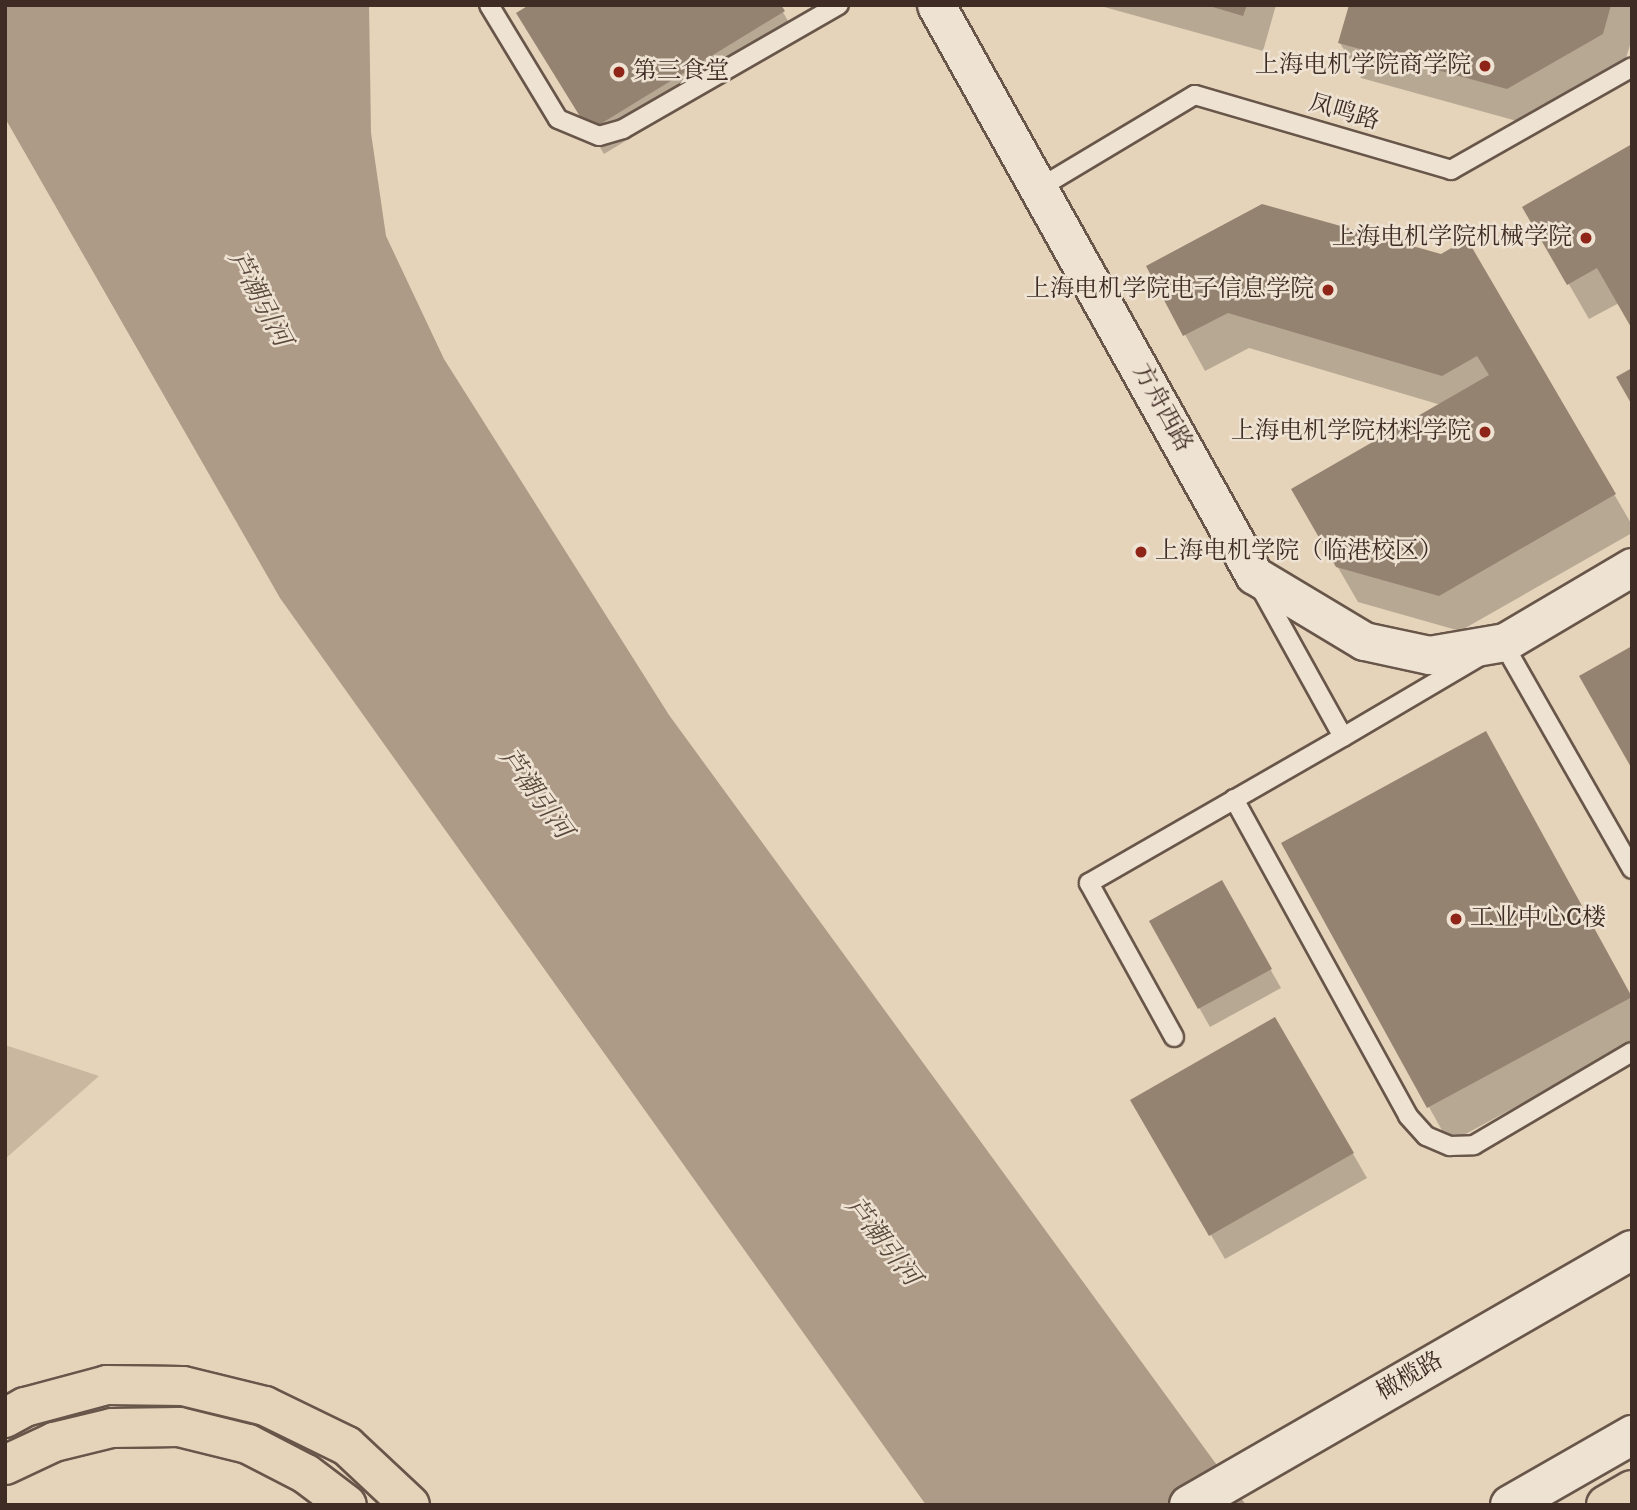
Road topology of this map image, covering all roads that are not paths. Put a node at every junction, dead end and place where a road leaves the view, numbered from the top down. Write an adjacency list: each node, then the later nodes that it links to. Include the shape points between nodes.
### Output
1 (489, 5): 2 (lane, via 558,119 599,136 623,129)
2 (839, 5)
3 (936, 5): 5 (street, 方舟西路)
4 (1632, 67): 5 (lane, 凤鸣路, via 1451,170 1195,95)
5 (1041, 187): 7 (street, 方舟西路)
6 (1632, 568): 8 (street)
7 (1254, 575): 8 (street, via 1364,641 1429,654); 9 (lane)
8 (1505, 642): 9 (lane); 11 (lane)
9 (1343, 737): 10 (lane)
10 (1234, 800): 12 (lane, via 1089,883); 13 (lane, via 1408,1116 1426,1136 1450,1146 1474,1145)
11 (1632, 869)
12 (1174, 1037)
13 (1632, 1052)
14 (1632, 1250): 21 (main road, 橄榄路)
15 (5, 1418): 20 (highway, via 25,1407 107,1385 183,1386 265,1406 346,1446)
16 (1632, 1435): 22 (main road)
17 (5, 1465): 19 (highway, via 54,1441 112,1427 179,1427 248,1444 306,1474)
18 (1632, 1490): 23 (highway)
19 (347, 1505)
20 (410, 1505)
21 (1189, 1505)
22 (1510, 1505)
23 (1606, 1505)

